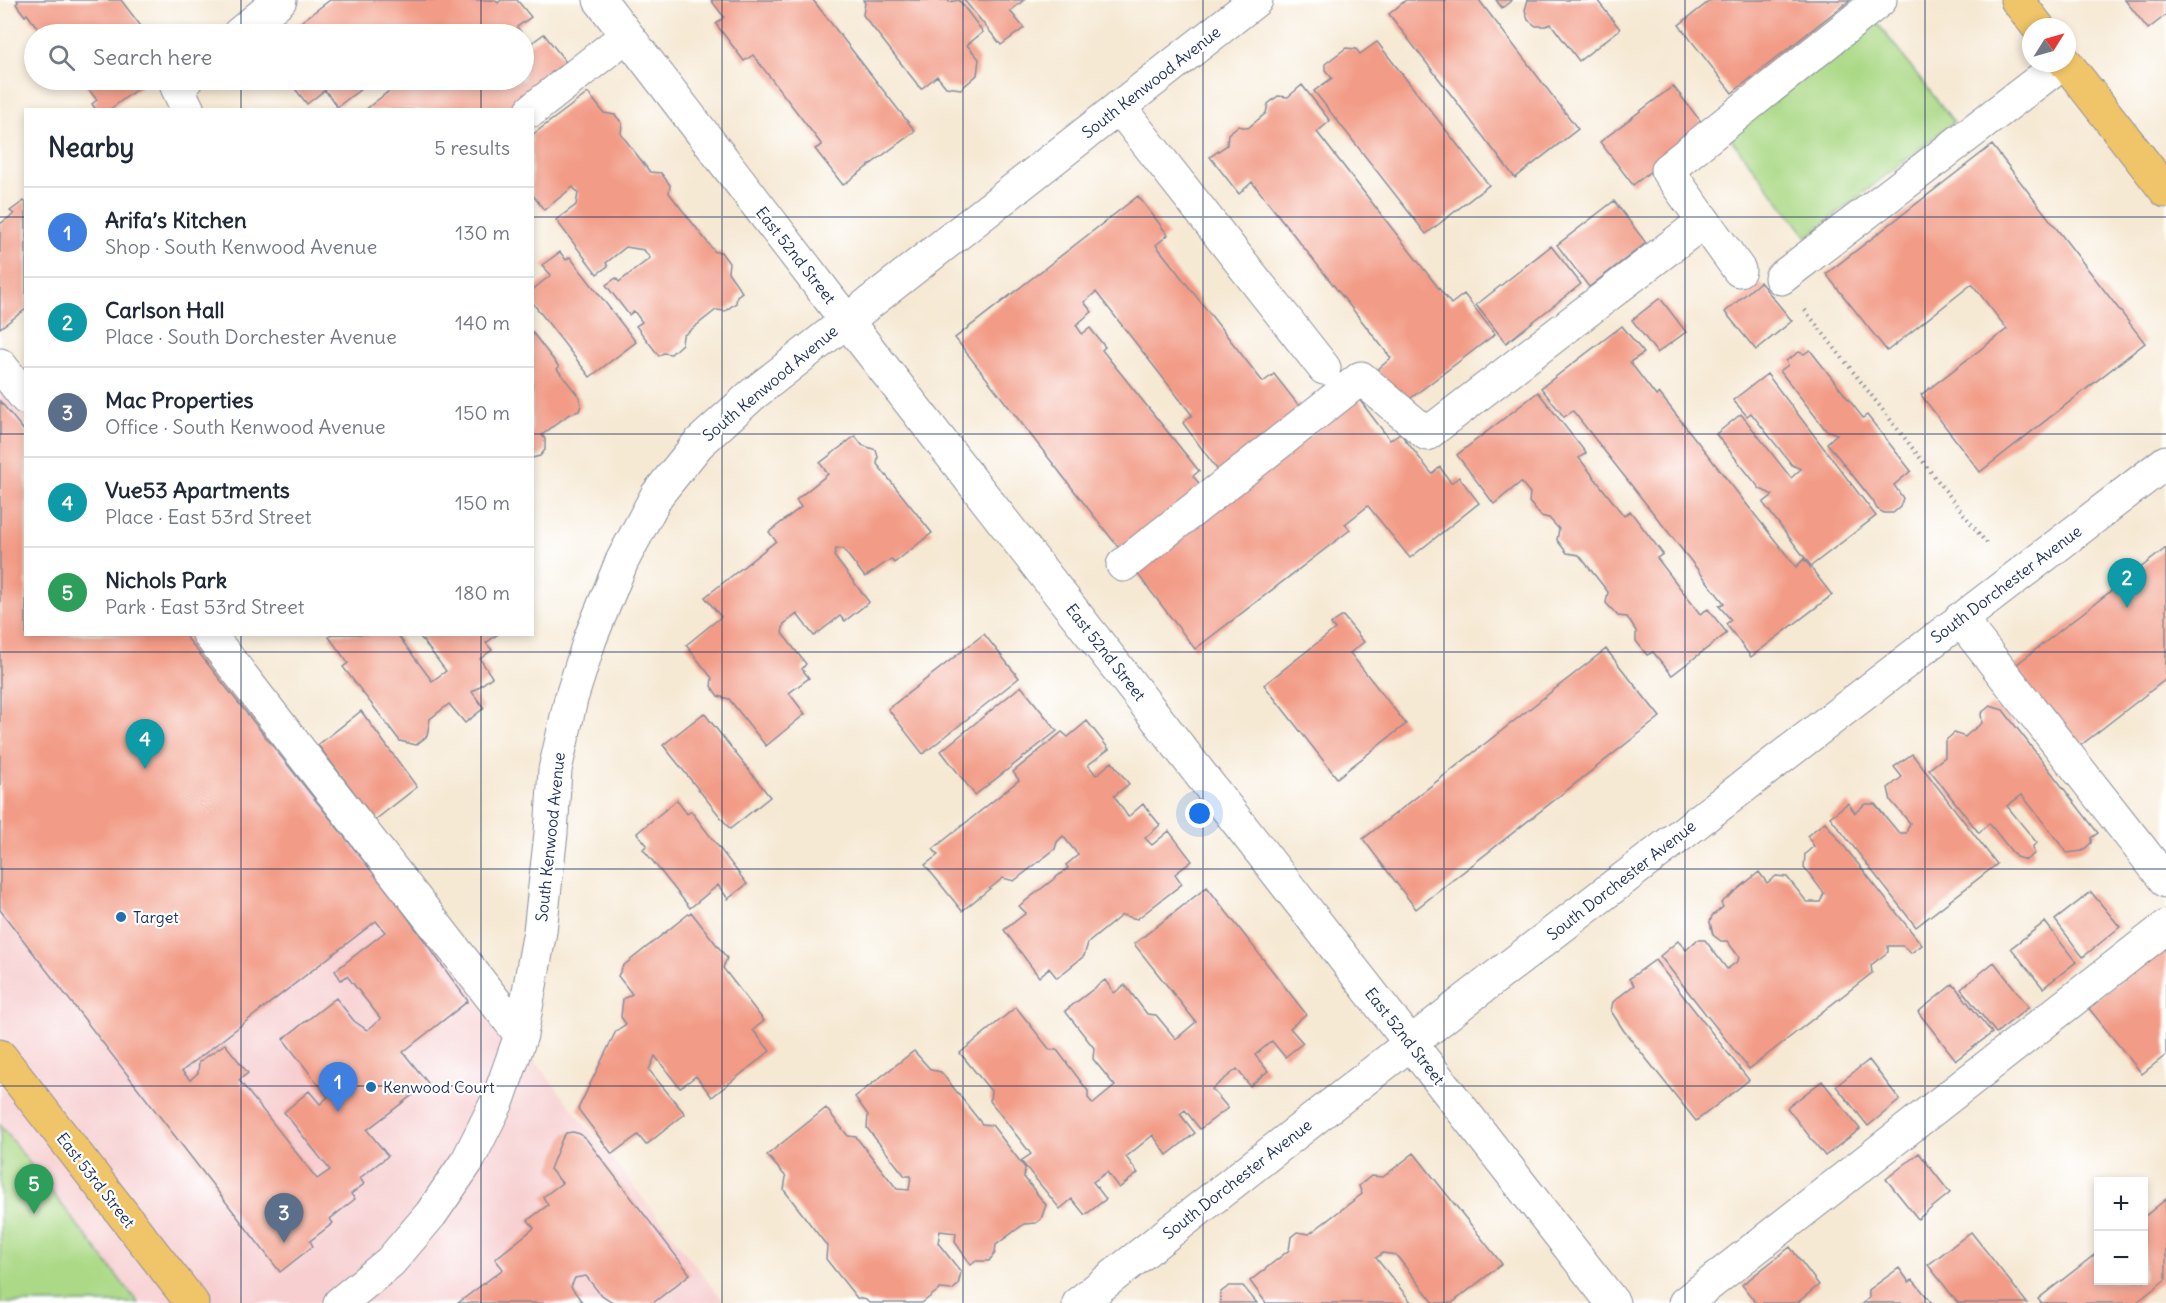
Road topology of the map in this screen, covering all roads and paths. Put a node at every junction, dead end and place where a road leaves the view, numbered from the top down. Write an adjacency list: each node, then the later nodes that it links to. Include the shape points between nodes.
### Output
1 (280, 0): 7 (street)
2 (600, 0): 8 (street, East 52nd Street)
3 (1256, 0): 12 (street, South Kenwood Avenue)
4 (1880, 0): 16 (street, via 1668,170)
5 (2018, 0): 6 (main road)
6 (2031, 18)
7 (251, 24)
8 (627, 35): 14 (street); 19 (street, East 52nd Street)
9 (2050, 72): 18 (street)
10 (2073, 72): 15 (main road)
11 (178, 90): 13 (street)
12 (1119, 107): 19 (street, South Kenwood Avenue); 21 (street)
13 (187, 108)
14 (534, 108)
15 (2166, 191)
16 (1704, 221): 17 (street); 25 (street, via 1427,434 1361,378)
17 (1739, 270)
18 (1781, 278): 24 (path)
19 (846, 320): 30 (street, South Kenwood Avenue, via 698,444 657,495 622,561 590,639 555,770 540,931); 31 (street, East 52nd Street)
20 (0, 365): 22 (street)
21 (1324, 368)
22 (24, 395)
23 (2166, 462): 26 (street, South Dorchester Avenue)
24 (1987, 544)
25 (1123, 565)
26 (1960, 619): 28 (street); 31 (street, South Dorchester Avenue)
27 (211, 636): 30 (street)
28 (2166, 881)
29 (2166, 927): 37 (street)
30 (521, 1035): 34 (street, South Kenwood Avenue, via 498,1100 468,1160 431,1214 390,1262)
31 (1411, 1043): 35 (street, South Dorchester Avenue); 36 (street, East 52nd Street)
32 (0, 1056): 33 (main road, East 53rd Street)
33 (192, 1303)
34 (340, 1303)
35 (1079, 1303)
36 (1613, 1303)
37 (1685, 1303)

